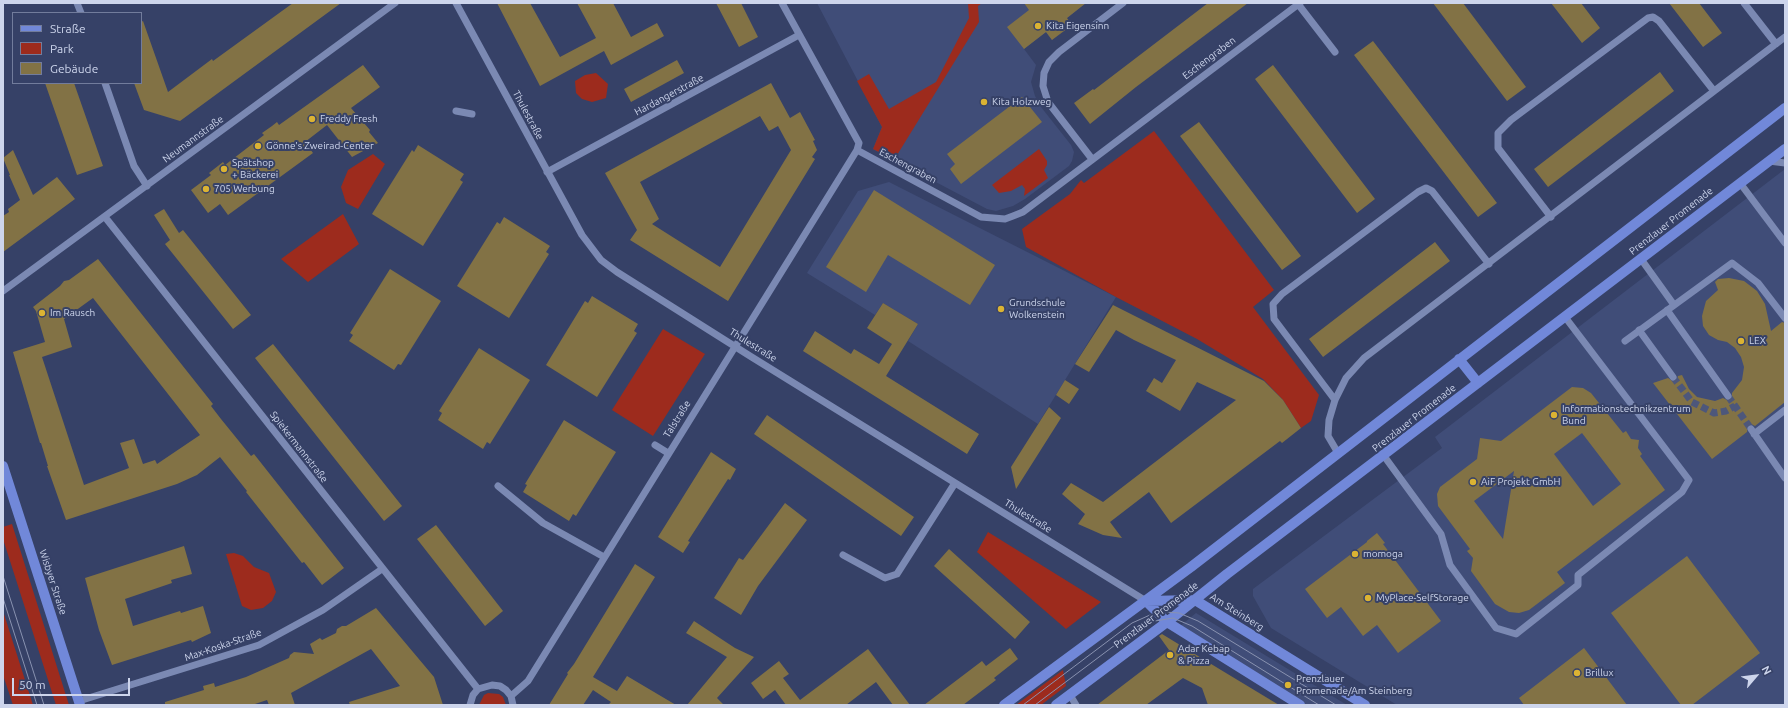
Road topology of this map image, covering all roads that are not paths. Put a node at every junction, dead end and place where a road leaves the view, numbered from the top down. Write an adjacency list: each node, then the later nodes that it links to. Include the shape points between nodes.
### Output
1 (395, 3): 23 (street, Neumannstraße)
2 (456, 3): 21 (street, Thulestraße)
3 (782, 3): 7 (street)
4 (1123, 3): 18 (street, via 1059,52 1049,62 1044,73 1048,102)
5 (1744, 3): 9 (street)
6 (1299, 4): 10 (street); 18 (street, Eschengraben)
7 (799, 36): 17 (street, via 859,143); 21 (street, Hardangerstraße)
8 (1785, 37): 9 (street)
9 (1776, 44): 12 (street)
10 (1335, 52)
11 (105, 84): 23 (street, via 134,166)
12 (1714, 91): 25 (street); 25 (street, via 1659,21 1653,17 1648,18 1511,120 1498,133 1498,148)
13 (1785, 108): 37 (main road, Prenzlauer Promenade)
14 (456, 110): 15 (street)
15 (472, 114)
16 (1785, 149): 19 (main road, Prenzlauer Promenade)
17 (857, 150): 18 (street, Eschengraben, via 981,217 995,219 1005,219 1023,212); 36 (street, Talstraße)
18 (1092, 159)
19 (1768, 161): 20 (street); 22 (main road, Prenzlauer Promenade)
20 (1785, 163)
21 (547, 172): 36 (street, Thulestraße, via 582,235 601,260)
22 (1740, 183): 26 (street); 27 (main road, Prenzlauer Promenade)
23 (147, 186): 24 (street, Neumannstraße)
24 (105, 217): 29 (street, Neumannstraße); 53 (street, Spiekermannstraße)
25 (1550, 217): 28 (street)
26 (1785, 244)
27 (1641, 259): 30 (street); 32 (main road, Prenzlauer Promenade)
28 (1489, 264): 41 (street, via 1364,358 1346,378); 41 (street, via 1432,191 1426,188 1282,294 1273,304 1274,319)
29 (3, 291)
30 (1674, 305): 31 (street); 33 (street, via 1732,263 1758,283)
31 (1667, 310): 34 (street); 40 (street)
32 (1565, 317): 39 (main road, Prenzlauer Promenade); 46 (street, via 1689,480 1682,492 1578,575 1578,585 1516,634 1496,628 1450,565 1442,534)
33 (1785, 318)
34 (1639, 330): 35 (street); 38 (street)
35 (1625, 341)
36 (735, 346): 44 (street, Talstraße); 49 (street, Thulestraße)
37 (1459, 359): 39 (main road); 45 (main road, Prenzlauer Promenade)
38 (1672, 377)
39 (1478, 384): 46 (main road, Prenzlauer Promenade)
40 (1728, 396)
41 (1334, 400): 45 (street, via 1328,436)
42 (1785, 410): 48 (street, via 1752,431)
43 (655, 445): 44 (street)
44 (668, 453): 52 (street, Talstraße)
45 (1338, 453): 55 (main road, Prenzlauer Promenade)
46 (1384, 456): 54 (main road, Prenzlauer Promenade)
47 (3, 466): 60 (main road, Wisbyer Straße)
48 (1785, 478)
49 (955, 483): 51 (street, via 897,574 885,578); 55 (street, Thulestraße)
50 (498, 486): 52 (street, via 543,523)
51 (843, 555)
52 (604, 557): 59 (street, Talstraße, via 528,681)
53 (382, 569): 57 (street, Spiekermannstraße); 60 (street, Max-Koska-Straße, via 323,610 259,645)
54 (1195, 600): 55 (main road, Am Steinberg); 56 (main road, Prenzlauer Promenade); 67 (main road, Am Steinberg)
55 (1146, 601): 56 (main road); 63 (main road, Prenzlauer Promenade)
56 (1167, 622): 58 (main road, Prenzlauer Promenade); 66 (main road)
57 (478, 689): 59 (street, via 492,685 500,686); 61 (street)
58 (1070, 695): 64 (main road, Prenzlauer Promenade); 65 (street)
59 (511, 696): 62 (street)
60 (80, 703)
61 (470, 705)
62 (513, 705)
63 (1004, 705)
64 (1056, 705)
65 (1076, 705)
66 (1300, 705)
67 (1365, 705)

